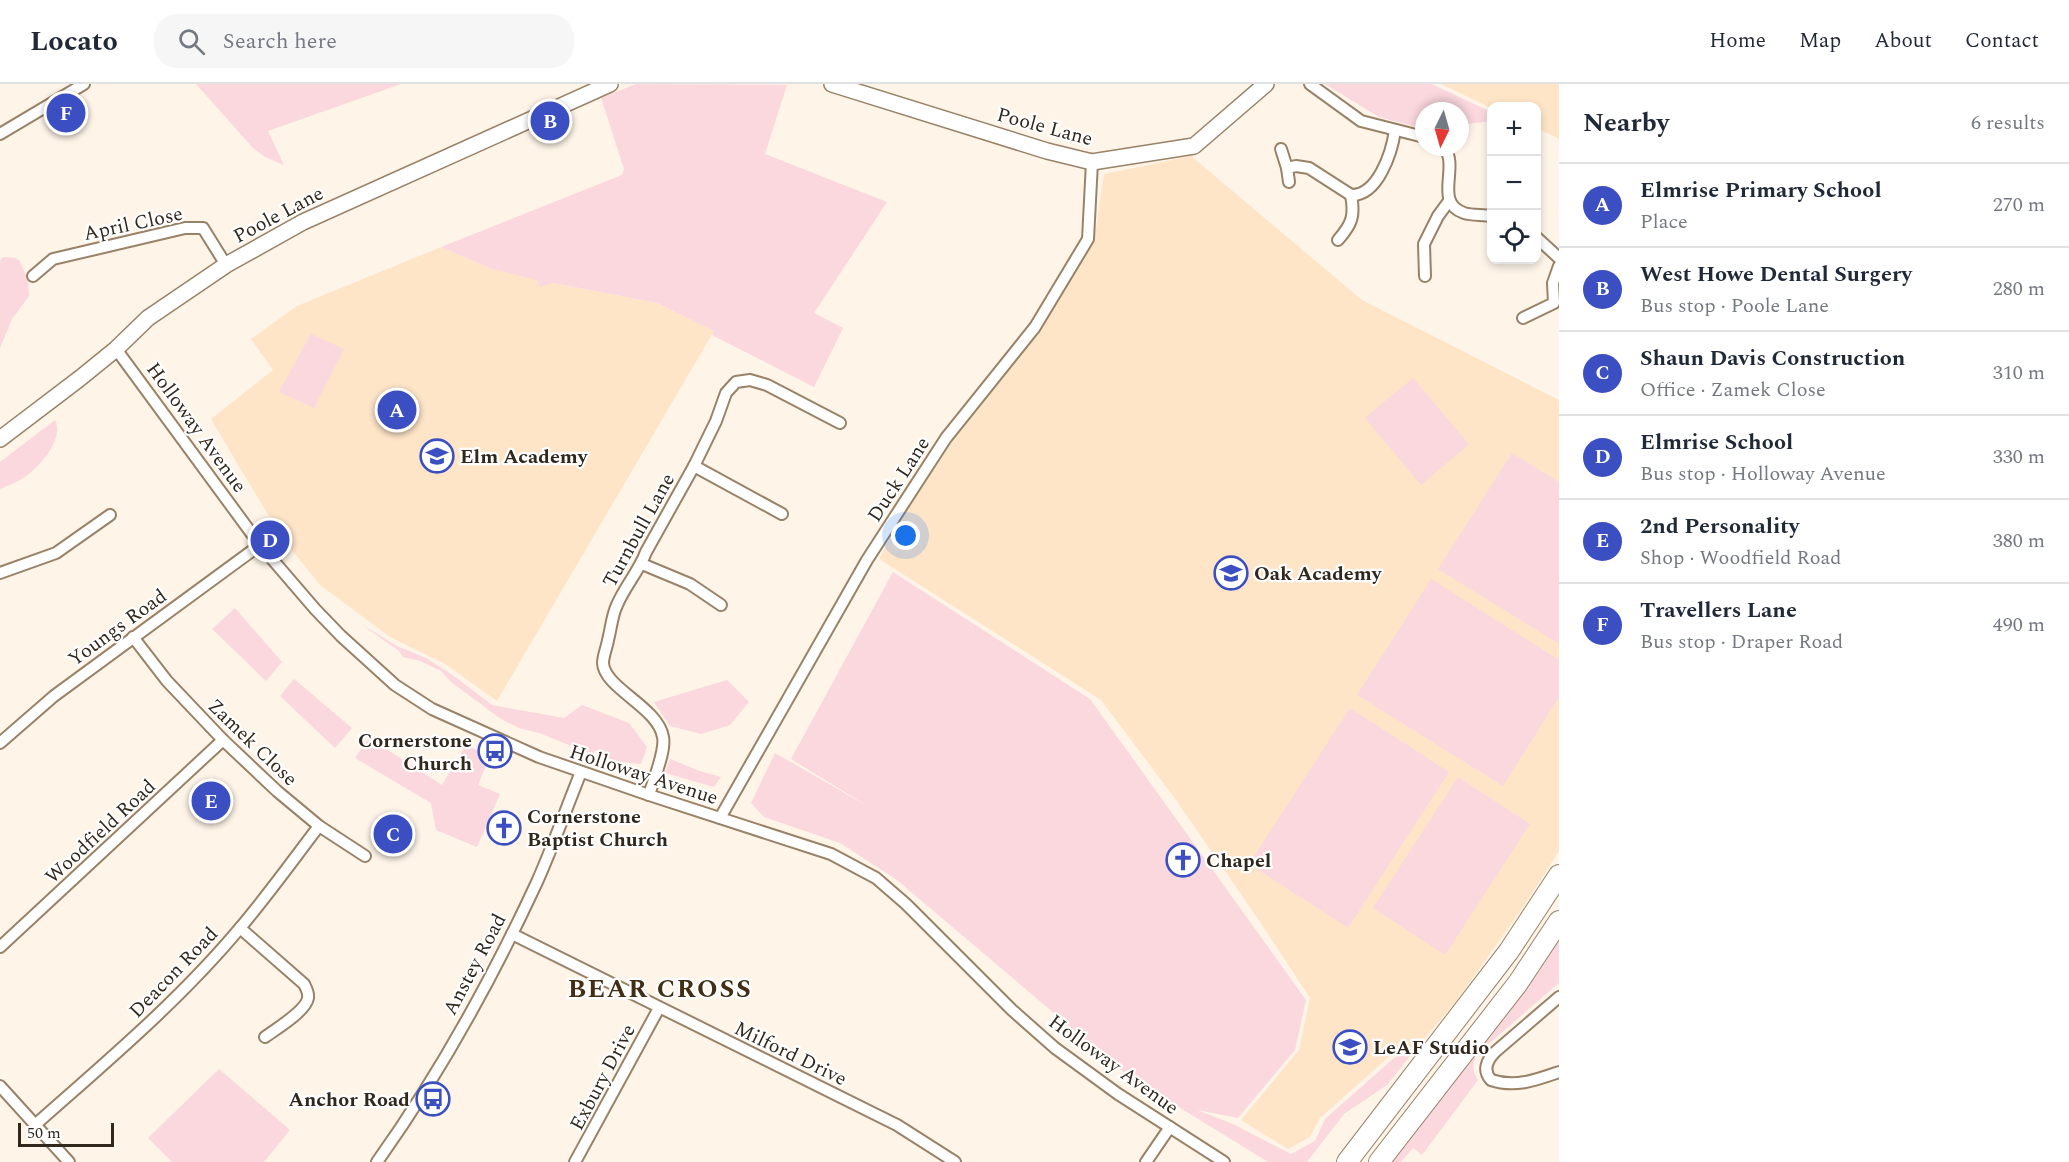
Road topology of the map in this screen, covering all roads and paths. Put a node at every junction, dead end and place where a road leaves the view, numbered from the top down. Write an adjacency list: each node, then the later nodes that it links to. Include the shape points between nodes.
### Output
1 (84, 84): 7 (street)
2 (610, 84): 20 (street, Poole Lane, via 303,222)
3 (832, 84): 11 (street, Poole Lane)
4 (1266, 84): 11 (street, Poole Lane, via 1194,146)
5 (1310, 84): 6 (street, via 1361,121)
6 (1395, 130): 8 (street); 14 (street, via 1387,162 1374,183 1364,192)
7 (0, 134)
8 (1415, 135)
9 (1281, 149): 12 (street)
10 (1449, 156): 15 (street)
11 (1092, 162): 40 (street, Duck Lane, via 1088,239 1035,327 946,438 867,560)
12 (1287, 168): 13 (street); 14 (street, via 1309,168)
13 (1289, 182)
14 (1351, 195): 17 (street, via 1351,223)
15 (1449, 201): 16 (street, via 1460,212); 23 (street, via 1424,244)
16 (1487, 215)
17 (1338, 240)
18 (1541, 242): 19 (street)
19 (1559, 258)
20 (226, 266): 22 (street, April Close, via 203,228 185,228 52,259); 25 (street, Poole Lane, via 148,318)
21 (1559, 266): 24 (street, via 1553,283 1554,303)
22 (33, 276)
23 (1425, 276)
24 (1523, 318)
25 (116, 349): 27 (street, Poole Lane); 31 (street, Holloway Avenue)
26 (840, 423): 28 (street, Turnbull Lane, via 767,386 750,380 736,382 726,393)
27 (0, 439)
28 (694, 466): 29 (street); 32 (street, Turnbull Lane)
29 (782, 514)
30 (110, 515): 33 (street, via 56,553)
31 (260, 545): 35 (street, Youngs Road); 38 (street, Holloway Avenue, via 341,636 396,685 467,726)
32 (642, 564): 34 (street, via 690,584); 39 (street, Turnbull Lane, via 616,607 603,663 618,686 653,716 663,737)
33 (0, 573)
34 (721, 605)
35 (133, 637): 36 (street, Zamek Close, via 167,681); 37 (street, Youngs Road, via 54,696)
36 (223, 740): 41 (street, Zamek Close); 47 (street, Woodfield Road)
37 (0, 743)
38 (581, 772): 39 (street, Holloway Avenue); 46 (street, Anstey Road)
39 (649, 795): 40 (street, Holloway Avenue)
40 (720, 818): 54 (street, Holloway Avenue, via 831,854 876,878 1055,1048)
41 (319, 826): 42 (street, Zamek Close); 45 (street, Deacon Road)
42 (365, 856)
43 (1559, 875): 61 (highway, via 1509,951)
44 (1559, 921): 62 (highway, via 1518,983)
45 (240, 928): 50 (street, via 304,984 308,992 304,1006); 53 (street, Deacon Road, via 140,1032)
46 (512, 934): 49 (street, Milford Drive); 57 (street, Anstey Road, via 430,1082)
47 (0, 947)
48 (1559, 997): 51 (street, via 1487,1060 1486,1070 1491,1080 1503,1084 1531,1082)
49 (659, 1008): 55 (street, Milford Drive, via 886,1119); 58 (street, Exbury Drive)
50 (266, 1037)
51 (1559, 1072)
52 (0, 1086): 53 (street)
53 (35, 1125): 56 (street)
54 (1170, 1127): 59 (street); 60 (street, Holloway Avenue)
55 (949, 1160)
56 (69, 1162)
57 (377, 1162)
58 (575, 1162)
59 (1146, 1162)
60 (1224, 1162)
61 (1347, 1162)
62 (1379, 1162)

